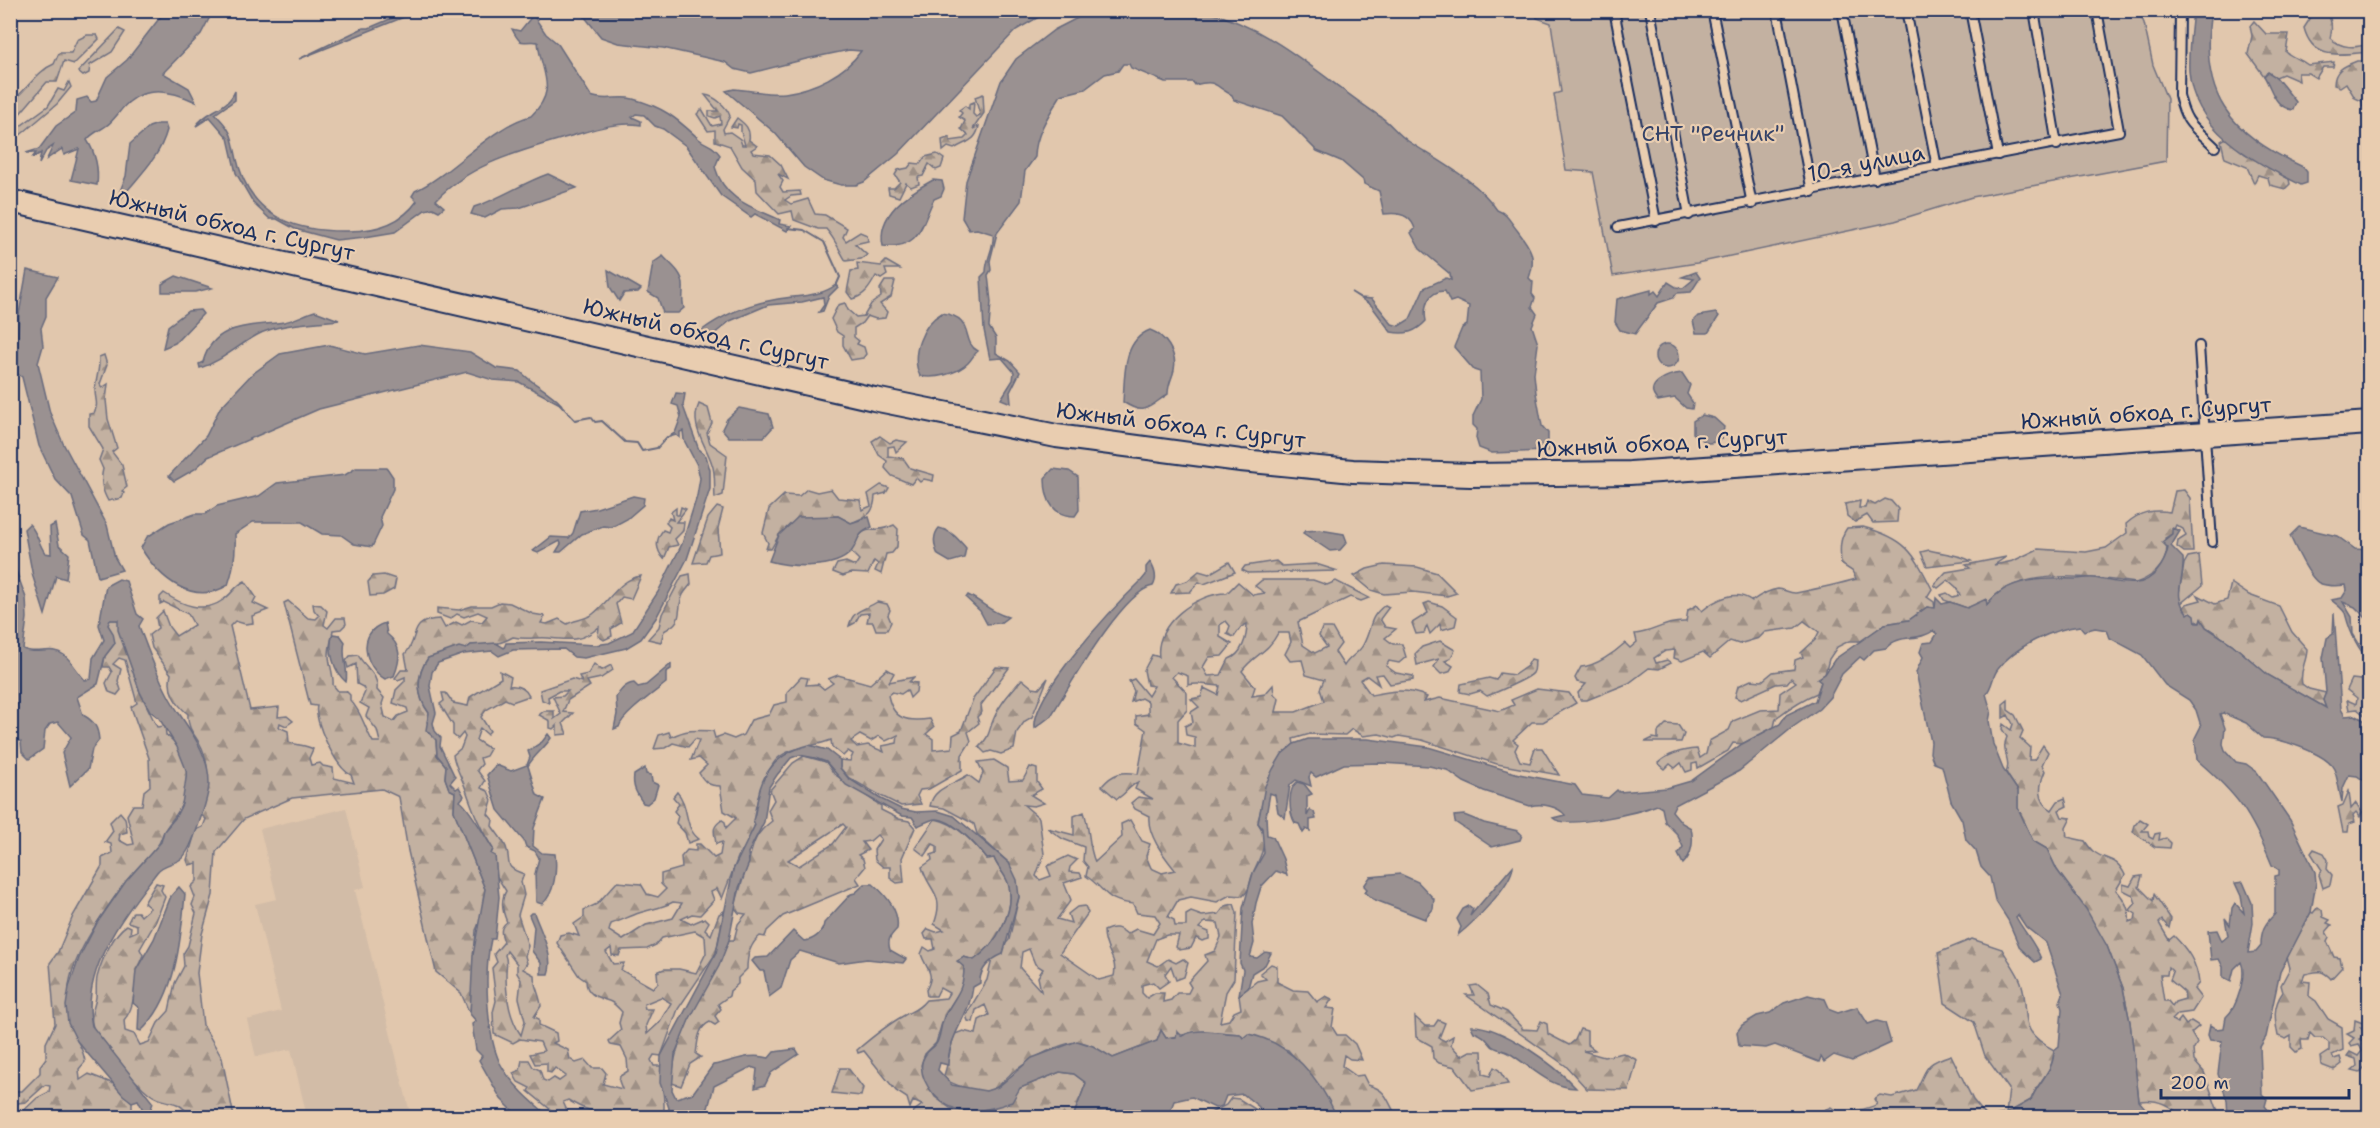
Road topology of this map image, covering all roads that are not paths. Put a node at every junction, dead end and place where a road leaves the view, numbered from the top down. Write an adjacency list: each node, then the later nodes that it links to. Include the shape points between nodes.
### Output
1 (1614, 10): 21 (street)
2 (1650, 10): 20 (street)
3 (1712, 10): 18 (street)
4 (1777, 10): 16 (street)
5 (1842, 10): 15 (street)
6 (1906, 10): 14 (street)
7 (1970, 10): 13 (street)
8 (2034, 10): 11 (street)
9 (2097, 10): 11 (street, 10-я улица, via 2119,131)
10 (2180, 10): 12 (street, via 2179,95 2189,124)
11 (2057, 145): 13 (street, 10-я улица)
12 (2214, 147)
13 (1998, 155): 14 (street, 10-я улица)
14 (1937, 167): 15 (street, 10-я улица)
15 (1875, 179): 16 (street, 10-я улица)
16 (1812, 192): 18 (street, 10-я улица)
17 (10, 196): 26 (highway, Южный обход г. Сургут, via 875,394 1057,431 1241,456 1353,466 1470,470 1630,468)
18 (1752, 204): 20 (street, 10-я улица)
19 (10, 206): 26 (highway, Южный обход г. Сургут, via 873,404 1056,441 1240,465 1353,476 1470,480 1630,478)
20 (1689, 215): 21 (street, 10-я улица)
21 (1656, 221): 22 (street, 10-я улица)
22 (1618, 227)
23 (2199, 346): 26 (street)
24 (2370, 418): 26 (highway, Южный обход г. Сургут)
25 (2370, 428): 26 (highway, Южный обход г. Сургут)
26 (2205, 434): 27 (street)
27 (2212, 542)

